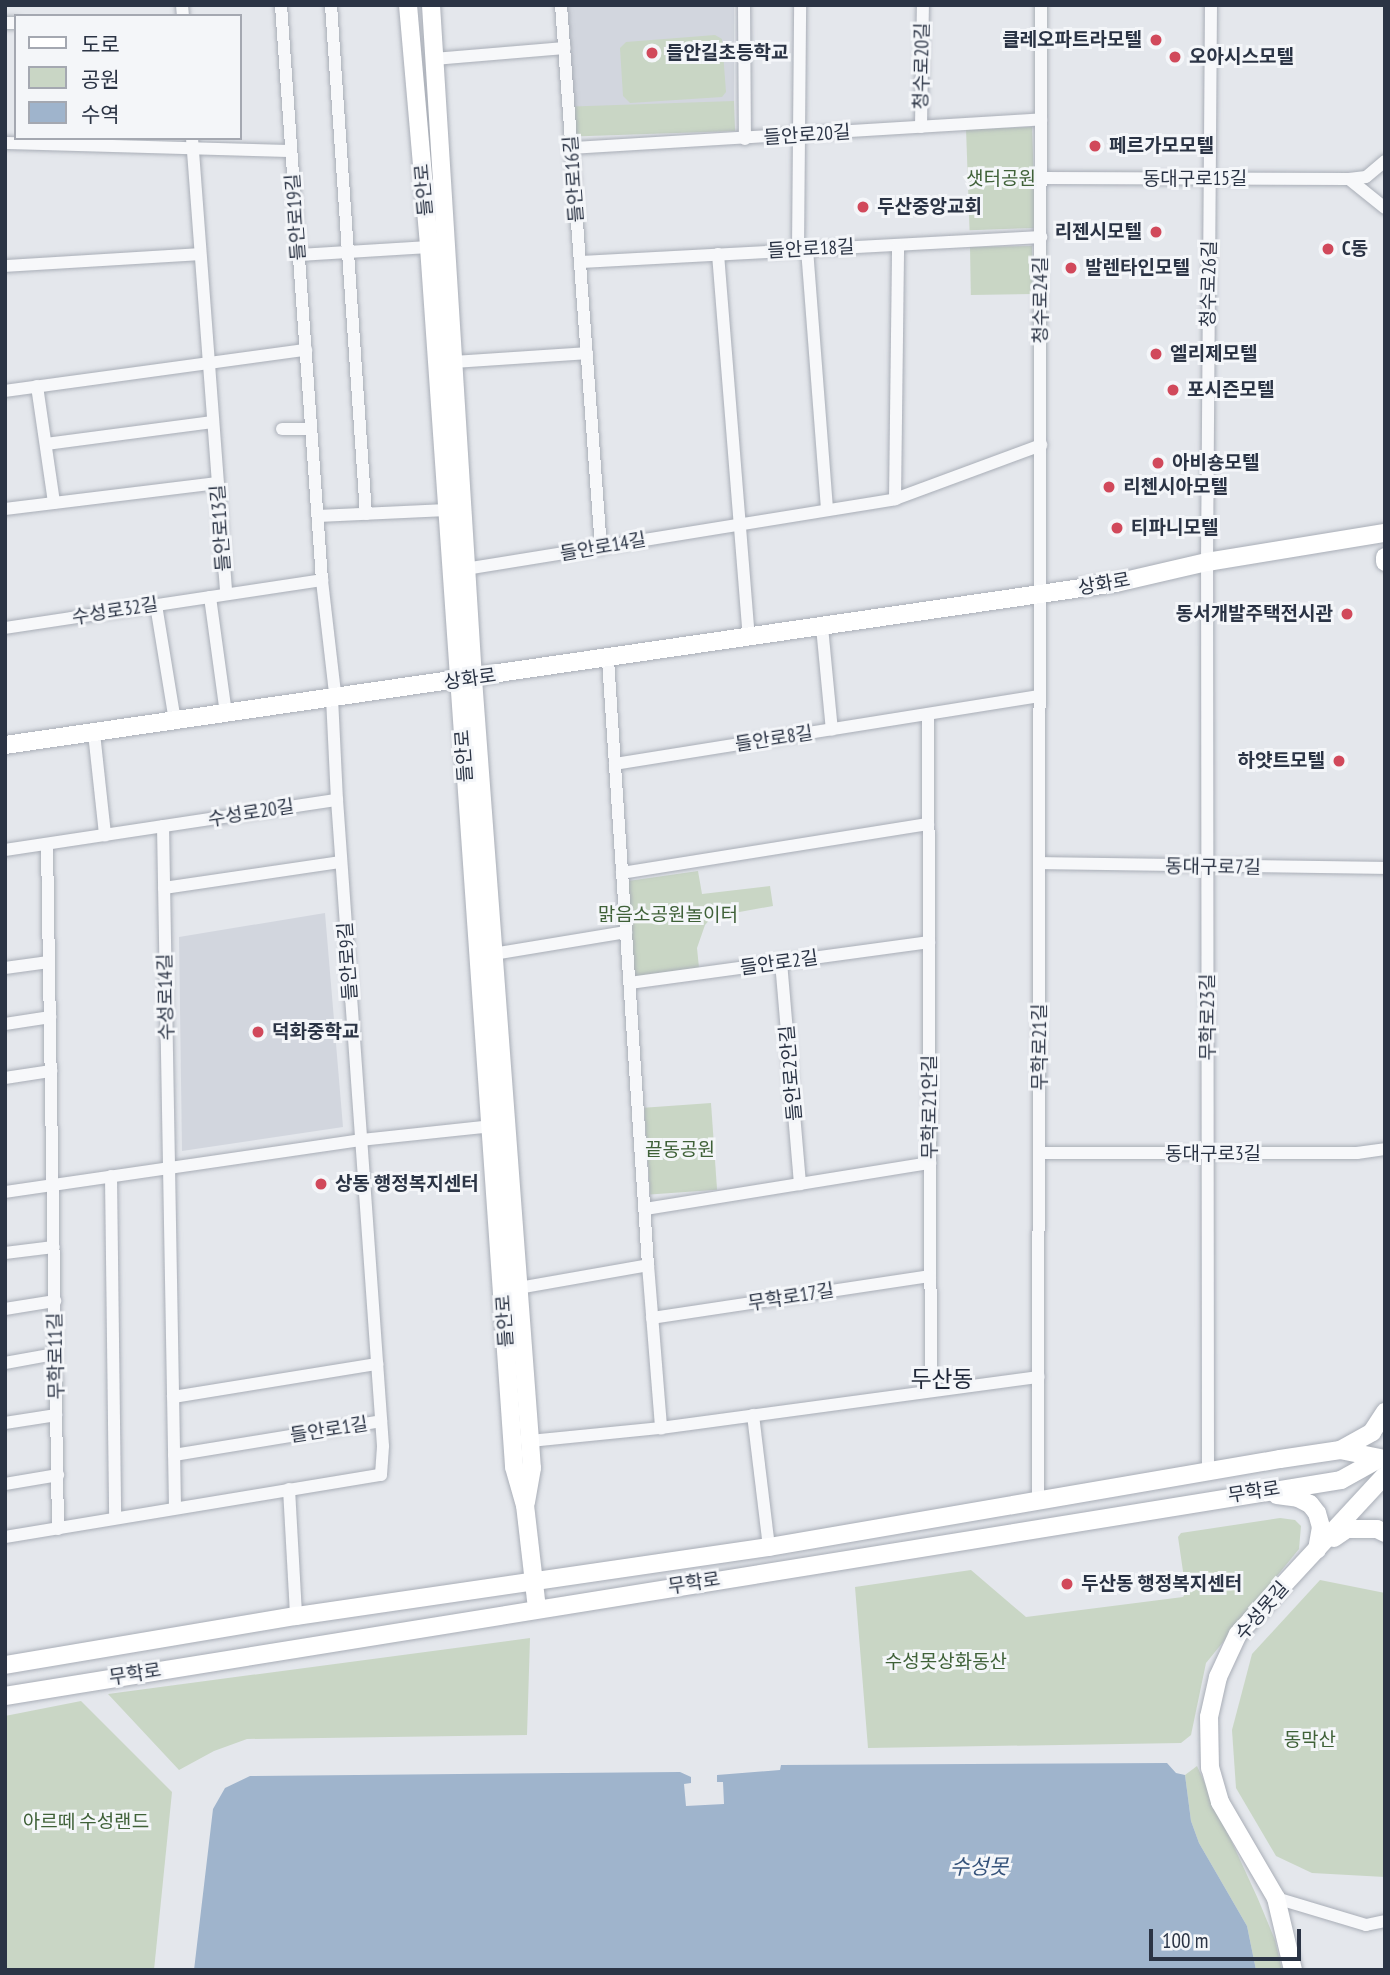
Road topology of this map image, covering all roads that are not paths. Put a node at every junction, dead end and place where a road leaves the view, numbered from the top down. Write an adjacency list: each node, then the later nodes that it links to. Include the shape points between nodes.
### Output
1 (281, 5): 20 (street, 들안로19길)
2 (331, 5): 30 (street)
3 (408, 5): 28 (main road, 들안로)
4 (431, 5): 12 (main road, 들안로)
5 (561, 5): 11 (street, 들안로16길)
6 (744, 5): 16 (street)
7 (800, 5): 15 (street)
8 (923, 5): 14 (street, 청수로20길)
9 (1041, 5): 13 (street, 청수로24길)
10 (1211, 5): 23 (street, 청수로26길)
11 (565, 48): 12 (street); 19 (street, 들안로16길)
12 (434, 59): 38 (main road, 들안로)
13 (1041, 119): 14 (street, 들안로20길); 22 (street, 청수로24길)
14 (921, 127): 15 (street, 들안로20길)
15 (799, 136): 16 (street, 들안로20길); 29 (street)
16 (745, 139): 19 (street, 들안로20길)
17 (5, 143): 18 (street)
18 (192, 143): 20 (street); 31 (street, 들안로13길)
19 (572, 148): 34 (street, 들안로16길)
20 (291, 151): 33 (street, 들안로19길)
21 (1385, 161): 24 (street, via 1366,177)
22 (1041, 178): 23 (street, 동대구로15길); 26 (street, 청수로24길)
23 (1210, 179): 24 (street, 동대구로15길); 59 (street, 청수로26길)
24 (1349, 179): 25 (street)
25 (1385, 208)
26 (1041, 237): 27 (street, 들안로18길); 46 (street, 청수로24길)
27 (898, 244): 29 (street, 들안로18길); 48 (street)
28 (429, 247): 30 (street); 52 (main road, 들안로)
29 (802, 250): 32 (street, 들안로18길); 51 (street)
30 (349, 252): 33 (street); 53 (street)
31 (200, 254): 35 (street); 39 (street, 들안로13길)
32 (718, 254): 34 (street, 들안로18길); 55 (street)
33 (299, 255): 36 (street, 들안로19길)
34 (581, 262): 37 (street, 들안로16길)
35 (5, 266)
36 (306, 351): 39 (street); 44 (street, 들안로19길)
37 (587, 353): 38 (street); 57 (street, 들안로16길)
38 (452, 362): 61 (main road, 들안로)
39 (208, 363): 40 (street); 42 (street, 들안로13길)
40 (37, 386): 41 (street); 45 (street)
41 (5, 391)
42 (213, 422): 45 (street); 47 (street, 들안로13길)
43 (282, 429): 44 (street)
44 (311, 429): 54 (street, 들안로19길)
45 (46, 444): 49 (street)
46 (1041, 445): 48 (street, 들안로14길); 64 (street, 청수로24길)
47 (217, 483): 49 (street); 63 (street, 들안로13길)
48 (895, 499): 51 (street, 들안로14길)
49 (54, 503): 50 (street)
50 (5, 509)
51 (827, 509): 55 (street, 들안로14길)
52 (447, 510): 53 (street); 71 (main road, 들안로)
53 (366, 514): 54 (street)
54 (317, 516): 62 (street)
55 (740, 523): 57 (street, 들안로14길); 69 (street)
56 (1385, 533): 59 (main road, 상화로)
57 (601, 549): 61 (street, 들안로14길)
58 (1385, 557): 60 (main road)
59 (1207, 562): 64 (main road, 상화로); 89 (street, 무학로23길)
60 (1385, 562)
61 (465, 569): 71 (main road, 들안로)
62 (322, 580): 63 (street, 들안로13길); 73 (street)
63 (226, 594): 65 (street, 수성로32길)
64 (1041, 594): 67 (main road, 상화로); 72 (street, 무학로21길)
65 (210, 597): 66 (street, 수성로32길); 74 (street)
66 (156, 605): 68 (street, 수성로32길); 76 (street)
67 (822, 627): 69 (main road, 상화로); 77 (street)
68 (5, 628)
69 (749, 638): 70 (main road, 상화로)
70 (608, 659): 71 (main road, 상화로); 80 (street)
71 (465, 680): 73 (main road, 상화로); 95 (main road, 들안로); 104 (main road, 들안로)
72 (1041, 696): 75 (street, 들안로8길); 88 (street, 무학로21길)
73 (332, 699): 74 (main road, 상화로); 81 (street)
74 (226, 714): 76 (main road, 상화로)
75 (928, 715): 77 (street, 들안로8길); 82 (street, 무학로21안길)
76 (175, 721): 78 (main road, 상화로)
77 (832, 730): 80 (street, 들안로8길)
78 (93, 733): 79 (main road, 상화로); 84 (street)
79 (5, 745)
80 (615, 764): 91 (street)
81 (337, 800): 83 (street, 수성로20길); 87 (street)
82 (929, 824): 91 (street); 94 (street, 무학로21안길)
83 (163, 827): 84 (street, 수성로20길); 92 (street, 수성로14길)
84 (105, 835): 85 (street, 수성로20길)
85 (47, 844): 86 (street, 수성로20길); 96 (street)
86 (5, 850)
87 (341, 862): 92 (street); 105 (street, 들안로9길)
88 (1040, 863): 89 (street, 동대구로7길); 107 (street, 무학로21길)
89 (1208, 867): 90 (street, 동대구로7길); 108 (street, 무학로23길)
90 (1385, 868)
91 (622, 873): 93 (street)
92 (164, 888): 110 (street, 수성로14길)
93 (626, 932): 95 (street); 99 (street)
94 (929, 942): 97 (street, 들안로2길); 109 (street, 무학로21안길)
95 (493, 954): 120 (main road, 들안로)
96 (49, 962): 98 (street); 100 (street)
97 (781, 962): 99 (street, 들안로2길); 113 (street, 들안로2안길)
98 (5, 968)
99 (630, 983): 115 (street)
100 (50, 1017): 101 (street); 102 (street)
101 (5, 1024)
102 (51, 1070): 103 (street); 112 (street)
103 (5, 1078)
104 (491, 1126): 105 (street); 146 (main road, 들안로, via 514,1467)
105 (361, 1140): 110 (street); 126 (street, 들안로9길)
106 (1385, 1149): 108 (street, 동대구로3길)
107 (1040, 1153): 108 (street, 동대구로3길); 127 (street, 무학로21길)
108 (1209, 1154): 140 (street, 무학로23길)
109 (930, 1163): 113 (street); 119 (street, 무학로21안길)
110 (169, 1168): 111 (street); 129 (street)
111 (111, 1176): 112 (street); 148 (street)
112 (52, 1184): 114 (street); 116 (street, 무학로11길)
113 (800, 1184): 115 (street)
114 (5, 1192)
115 (645, 1209): 118 (street)
116 (54, 1247): 117 (street); 121 (street, 무학로11길)
117 (5, 1253)
118 (648, 1265): 120 (street); 123 (street)
119 (930, 1276): 123 (street, 무학로17길); 128 (street, 무학로21안길)
120 (518, 1288): 136 (main road, 들안로)
121 (55, 1301): 122 (street); 124 (street, 무학로11길)
122 (5, 1308)
123 (652, 1318): 135 (street)
124 (55, 1354): 125 (street); 131 (street, 무학로11길)
125 (5, 1363)
126 (377, 1364): 129 (street); 133 (street, 들안로9길)
127 (1039, 1377): 128 (street); 145 (street, 무학로21길)
128 (931, 1391): 132 (street)
129 (173, 1397): 138 (street)
130 (1385, 1412): 137 (main road, via 1372,1432)
131 (57, 1415): 134 (street); 141 (street, 무학로11길)
132 (753, 1415): 135 (street); 152 (street)
133 (381, 1421): 138 (street, 들안로1길); 143 (street, 들안로1길, via 381,1475)
134 (5, 1423)
135 (661, 1428): 136 (street)
136 (530, 1441): 146 (main road, 들안로, via 532,1468)
137 (1340, 1450): 139 (main road, 무학로); 140 (main road, 무학로)
138 (174, 1455): 147 (street)
139 (1383, 1464): 144 (main road, 무학로, via 1341,1480); 153 (main road, 수성못길)
140 (1208, 1471): 145 (main road, 무학로)
141 (58, 1475): 142 (street); 149 (street, 무학로11길)
142 (5, 1484)
143 (289, 1489): 147 (street); 156 (street)
144 (1257, 1492): 153 (main road, via 1310,1503 1321,1527); 155 (main road, 무학로)
145 (1038, 1500): 152 (main road, 무학로)
146 (525, 1505): 154 (main road, 들안로)
147 (175, 1507): 148 (street)
148 (115, 1518): 149 (street)
149 (58, 1529): 151 (street)
150 (1385, 1533): 153 (main road, via 1347,1528)
151 (5, 1537)
152 (769, 1547): 154 (main road, 무학로)
153 (1317, 1550): 159 (main road, 수성못길, via 1238,1634 1218,1677 1209,1717 1210,1768 1220,1802)
154 (533, 1581): 155 (main road, 들안로); 156 (main road, 무학로)
155 (537, 1608): 158 (main road, 무학로)
156 (296, 1616): 157 (main road, 무학로)
157 (5, 1665)
158 (5, 1696)
159 (1276, 1898): 160 (street, via 1366,1925); 161 (main road, 수성못길)
160 (1385, 1921)
161 (1293, 1970)

